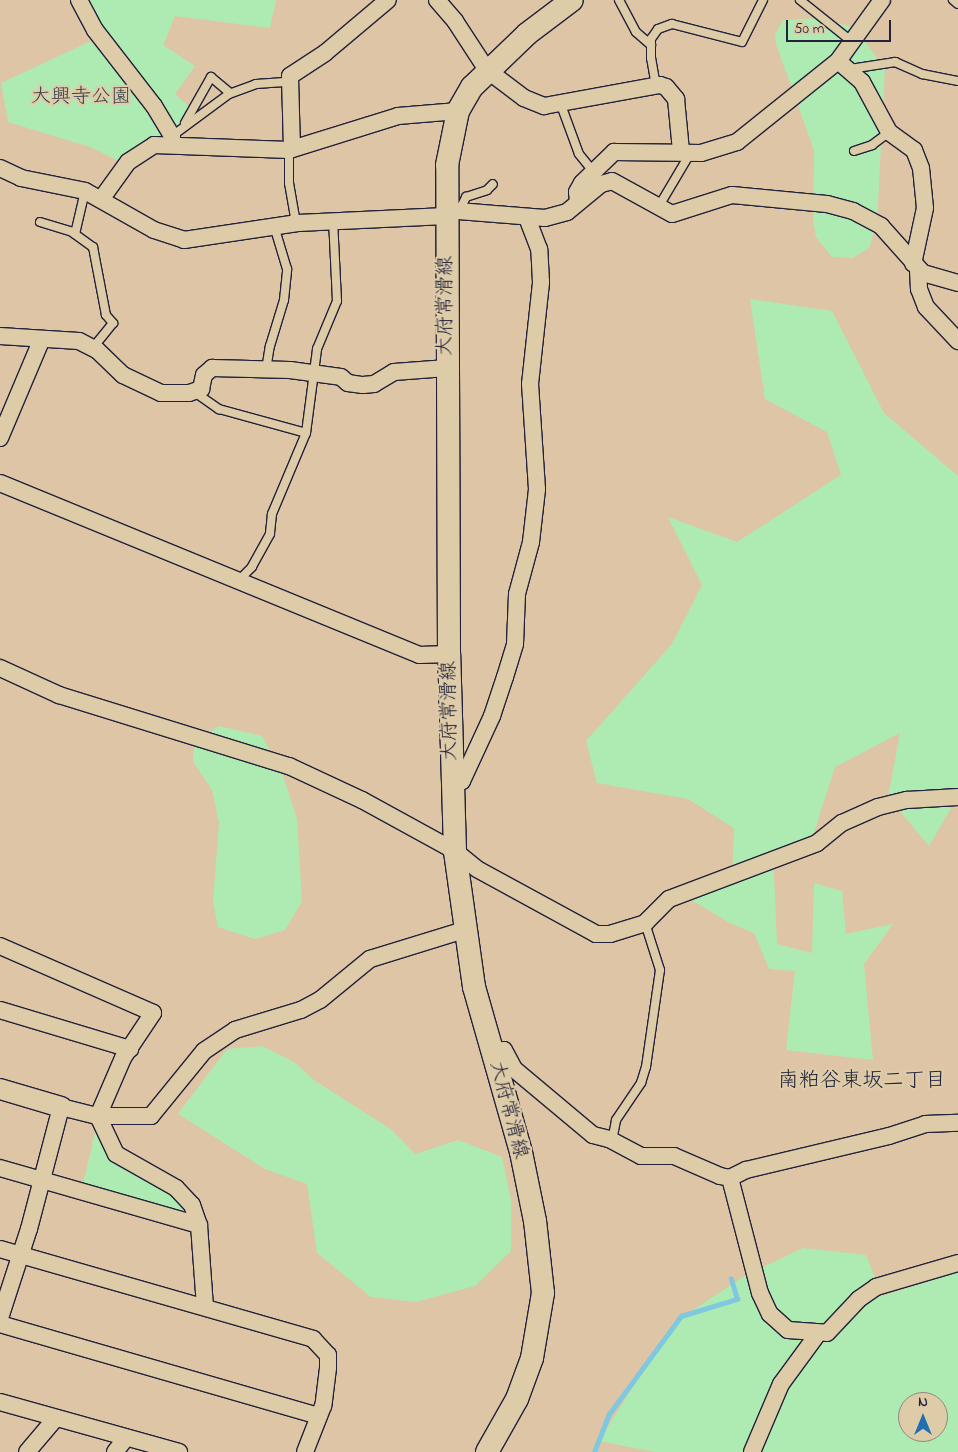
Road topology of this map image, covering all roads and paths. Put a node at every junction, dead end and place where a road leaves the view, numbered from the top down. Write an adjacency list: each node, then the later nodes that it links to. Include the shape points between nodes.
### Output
1 (79, 0): 23 (street, via 95,30)
2 (388, 0): 17 (street, via 325,53 295,71)
3 (436, 0): 15 (street, via 455,21)
4 (572, 0): 11 (main road, 大府常滑線)
5 (619, 0): 13 (lane, via 636,32)
6 (763, 0): 13 (lane, via 742,42 672,24 658,29)
7 (800, 0): 12 (lane)
8 (882, 0): 12 (street)
9 (953, 0): 10 (lane)
10 (958, 4)
11 (550, 7): 15 (main road, 大府常滑線)
12 (851, 41): 14 (street)
13 (651, 45): 18 (lane)
14 (844, 65): 16 (lane, via 895,62 922,74); 22 (street, via 869,92); 26 (street, via 737,142 717,150)
15 (487, 70): 20 (street, via 524,98 544,106); 21 (main road, 大府常滑線)
16 (958, 81)
17 (288, 82): 19 (lane, via 256,84); 24 (street, via 292,96)
18 (656, 86): 20 (street); 26 (street, via 666,87 676,99)
19 (230, 93): 23 (lane); 23 (lane, via 211,77)
20 (561, 105): 28 (lane, via 579,154)
21 (458, 111): 24 (street, via 398,116); 34 (main road, 大府常滑線, via 447,166)
22 (889, 132): 25 (lane, via 872,145); 41 (street, via 914,150 921,168 925,208)
23 (176, 135): 24 (street); 31 (street, via 128,162)
24 (291, 150): 38 (lane, via 289,182)
25 (854, 151)
26 (686, 152): 28 (street, via 623,150 614,152); 33 (lane)
27 (0, 168): 30 (street, via 21,178)
28 (592, 170): 32 (street, via 577,192)
29 (493, 184): 34 (lane, via 487,190 466,197)
30 (85, 191): 31 (street); 40 (lane)
31 (102, 198): 39 (street, via 154,230 184,240)
32 (578, 201): 33 (street, via 601,184 612,181); 35 (street, via 557,216)
33 (659, 206): 41 (street, via 672,214 732,195 748,194 827,204 881,226)
34 (451, 212): 35 (street, via 512,213); 36 (street); 47 (main road, 大府常滑線)
35 (527, 218): 57 (street, via 539,249 541,282 530,384 537,488 531,542 517,594 515,644 505,677 492,716 462,781)
36 (333, 220): 38 (street); 49 (lane, via 337,301 317,349)
37 (40, 222): 40 (lane)
38 (296, 223): 39 (street)
39 (274, 226): 48 (lane, via 287,269 284,300)
40 (75, 234): 46 (lane, via 93,248 106,315 113,323)
41 (916, 267): 42 (street); 45 (street, via 919,289 926,306)
42 (958, 283)
43 (0, 336): 44 (street)
44 (40, 341): 46 (street, via 79,341); 52 (street)
45 (958, 341)
46 (93, 348): 50 (street, via 123,376 143,387 161,392)
47 (447, 368): 49 (street, via 394,372 374,384 363,385); 55 (main road, 大府常滑線)
48 (266, 370): 49 (street); 50 (street, via 212,368 204,376 201,389)
49 (315, 373): 51 (lane)
50 (194, 391): 51 (lane, via 219,409)
51 (306, 433): 54 (lane, via 272,514 270,534 252,567)
52 (0, 438)
53 (0, 483): 54 (street)
54 (238, 582): 55 (street, via 419,655)
55 (448, 654): 57 (main road, 大府常滑線)
56 (0, 668): 59 (street, via 59,695 289,766 362,800)
57 (451, 786): 59 (main road, 大府常滑線)
58 (958, 797): 60 (street, via 907,800 878,807 842,823 817,843 669,899)
59 (456, 851): 60 (street, via 477,869 596,934 616,933); 61 (main road, 大府常滑線)
60 (644, 923): 70 (lane, via 660,970 646,1067 640,1083 616,1120)
61 (464, 930): 65 (main road, 大府常滑線, via 474,987); 68 (street, via 370,959 307,1006 235,1030 204,1051 151,1116)
62 (0, 946): 64 (street, via 153,1013)
63 (0, 1010): 64 (street)
64 (130, 1049): 68 (street)
65 (492, 1052): 70 (street, via 504,1050 514,1068 550,1102 593,1135); 90 (main road, 大府常滑線, via 521,1152 536,1221 543,1293 532,1358 517,1399)
66 (0, 1089): 67 (street)
67 (61, 1107): 68 (street); 73 (street)
68 (98, 1116): 74 (street, via 116,1154 176,1188 192,1205)
69 (958, 1123): 72 (street, via 925,1124 889,1136 746,1170)
70 (612, 1141): 72 (street, via 640,1156 674,1156)
71 (0, 1168): 73 (street)
72 (730, 1178): 81 (street, via 751,1266 770,1314 788,1330)
73 (42, 1180): 74 (street); 76 (street)
74 (199, 1225): 78 (street)
75 (0, 1249): 76 (street)
76 (20, 1254): 78 (street); 79 (street)
77 (958, 1263): 81 (street, via 876,1288 847,1310 828,1334)
78 (205, 1306): 83 (street, via 313,1339 328,1355)
79 (0, 1318)
80 (0, 1324): 83 (street)
81 (817, 1335): 91 (street, via 780,1384)
82 (0, 1402): 84 (street)
83 (320, 1416): 89 (street)
84 (55, 1419): 85 (street); 86 (street)
85 (126, 1438): 87 (street); 88 (street)
86 (27, 1452)
87 (115, 1452)
88 (179, 1452)
89 (305, 1452)
90 (487, 1452)
91 (752, 1452)

